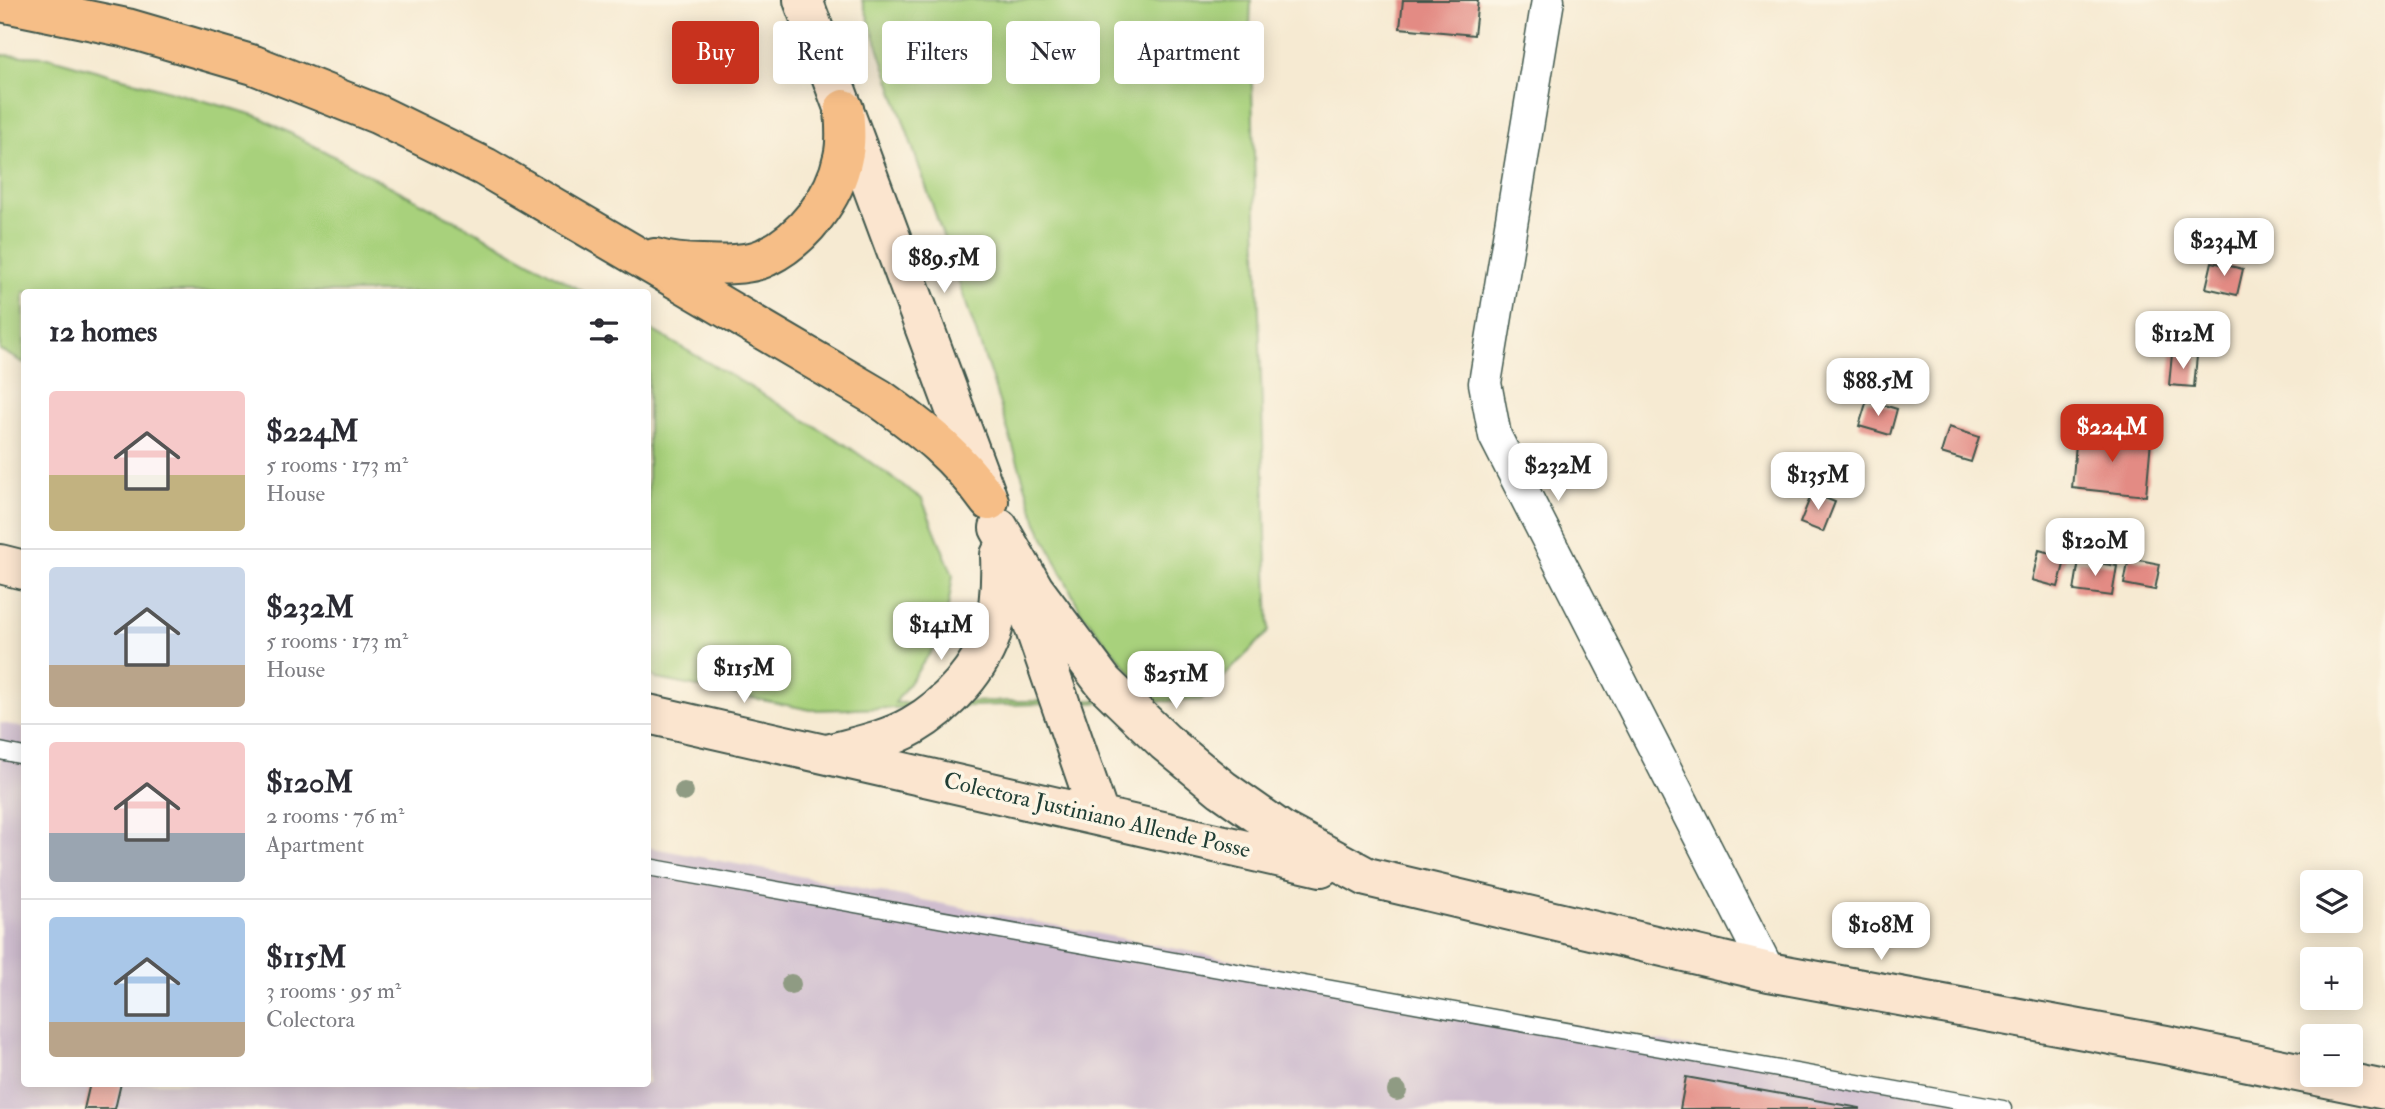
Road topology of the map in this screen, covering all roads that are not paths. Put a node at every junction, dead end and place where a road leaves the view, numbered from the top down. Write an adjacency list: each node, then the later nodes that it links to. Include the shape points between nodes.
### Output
1 (803, 0): 4 (main road)
2 (1548, 0): 16 (street, via 1485,383 1494,436)
3 (0, 2): 5 (highway, via 127,27 254,65 377,114 473,161)
4 (844, 109): 5 (highway, via 846,133 839,174 801,234 765,258 722,265 670,263); 6 (main road)
5 (616, 245): 6 (highway, via 879,398 934,438 958,462)
6 (994, 515): 11 (main road, via 1000,595 993,631 961,686 911,726); 13 (main road); 15 (main road, via 1034,589 1104,683 1222,789 1282,831)
7 (0, 564): 8 (main road)
8 (21, 569)
9 (651, 715): 11 (main road, Colectora Justiniano Allende Posse)
10 (0, 751): 12 (lane)
11 (827, 754): 13 (main road, Colectora Justiniano Allende Posse)
12 (21, 755)
13 (1099, 815): 15 (main road, Colectora Justiniano Allende Posse)
14 (651, 868): 18 (lane)
15 (1367, 877): 16 (main road)
16 (1769, 972): 17 (main road)
17 (2385, 1090)
18 (2003, 1109)

